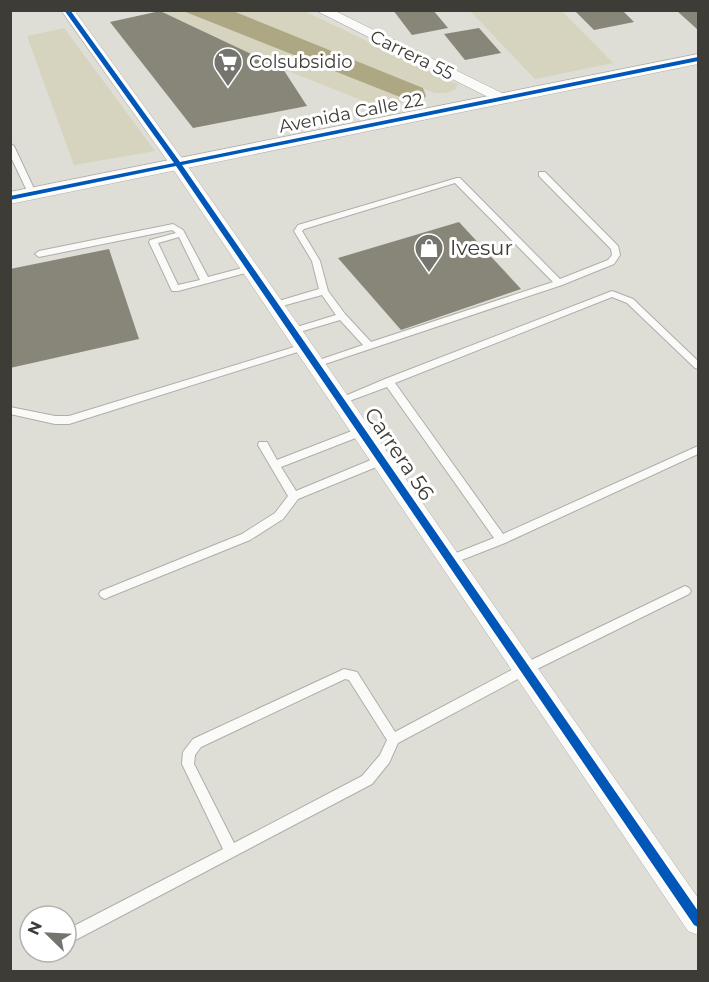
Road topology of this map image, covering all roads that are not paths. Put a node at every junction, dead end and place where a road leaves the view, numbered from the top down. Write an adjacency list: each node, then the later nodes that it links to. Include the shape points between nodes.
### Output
1 (68, 10): 6 (street, Carrera 56)
2 (321, 10): 4 (street, Carrera 55)
3 (699, 59): 4 (street, Avenida Calle 22)
4 (503, 99): 6 (street, Avenida Calle 22)
5 (10, 146): 7 (lane)
6 (178, 164): 10 (street, Avenida Calle 22); 14 (street, Carrera 56)
7 (22, 171): 8 (lane); 10 (lane)
8 (10, 173)
9 (542, 174): 16 (lane, via 615,248 611,262)
10 (32, 194): 11 (street, Avenida Calle 22)
11 (10, 198)
12 (181, 234): 13 (lane, via 177,228 169,227); 15 (lane); 15 (lane, via 153,242 172,287)
13 (39, 254)
14 (250, 269): 15 (lane); 18 (street, Carrera 56)
15 (205, 281)
16 (559, 283): 17 (lane, via 462,182 455,180 299,228 316,261); 20 (lane)
17 (324, 291): 18 (lane); 19 (lane)
18 (275, 304): 21 (street, Carrera 56)
19 (342, 316): 20 (lane); 21 (lane)
20 (369, 346): 21 (lane)
21 (304, 348): 24 (street, Carrera 56); 25 (lane, via 69,420)
22 (699, 366): 23 (lane, via 630,300 612,294)
23 (388, 381): 24 (lane); 32 (lane)
24 (341, 401): 26 (street, Carrera 56)
25 (10, 410)
26 (362, 431): 29 (street, Carrera 56); 30 (lane)
27 (263, 445): 30 (lane)
28 (699, 450): 32 (lane)
29 (382, 460): 31 (lane); 33 (street, Carrera 56)
30 (275, 465): 31 (lane)
31 (294, 496): 35 (lane, via 279,516 246,537)
32 (501, 540): 33 (lane)
33 (450, 560): 36 (street, Carrera 56)
34 (685, 591): 36 (lane)
35 (105, 594)
36 (525, 669): 37 (lane); 39 (street, Carrera 56)
37 (393, 739): 38 (lane, via 385,759 367,780); 38 (lane, via 353,676 344,674 197,743 187,757 188,764)
38 (231, 851): 40 (lane)
39 (699, 921)
40 (78, 933)

